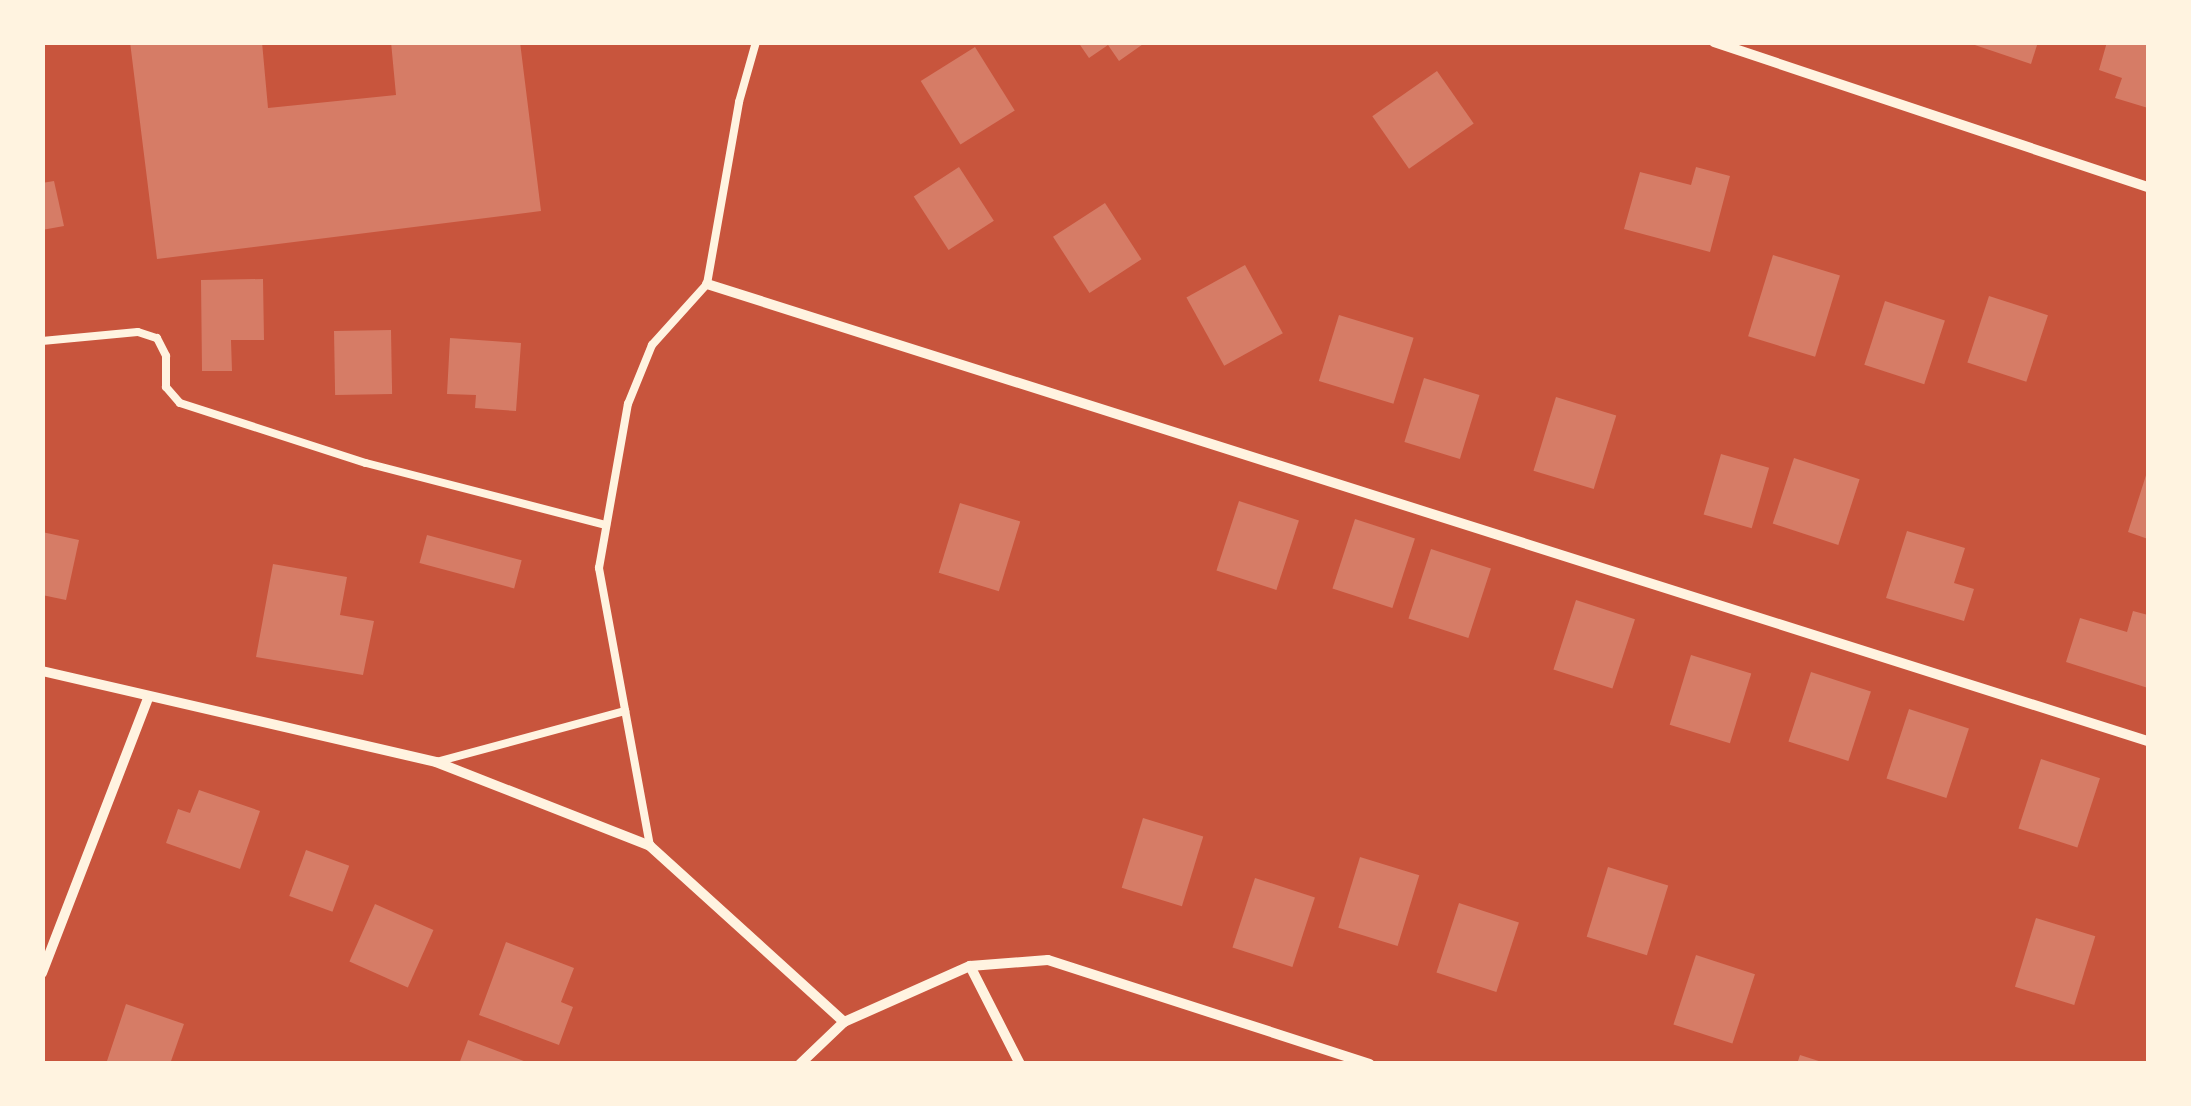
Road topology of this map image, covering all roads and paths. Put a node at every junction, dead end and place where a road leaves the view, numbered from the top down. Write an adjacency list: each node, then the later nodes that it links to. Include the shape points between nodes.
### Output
1 (756, 42): 4 (lane, via 739,102)
2 (1714, 42): 3 (street)
3 (2148, 187)
4 (708, 284): 6 (lane, via 652,344 628,404); 10 (street)
5 (42, 341): 6 (lane, via 138,332 157,338 166,356 166,387 180,403 366,463)
6 (606, 525): 9 (lane, via 598,568)
7 (42, 672): 8 (street)
8 (148, 698): 11 (street); 14 (street)
9 (625, 711): 11 (lane); 12 (lane)
10 (2148, 741)
11 (436, 762): 12 (street)
12 (650, 846): 15 (street)
13 (970, 966): 15 (street); 17 (street); 18 (street, via 1048,960)
14 (42, 973)
15 (844, 1022): 16 (street)
16 (800, 1064)
17 (1020, 1064)
18 (1370, 1064)

